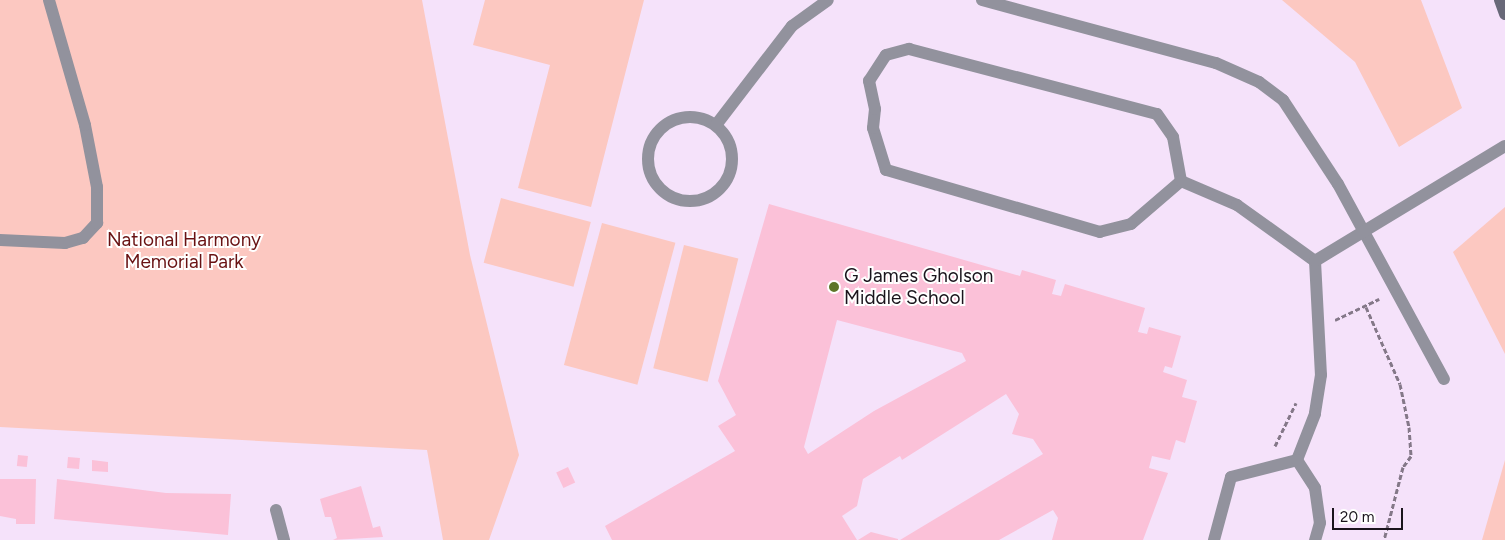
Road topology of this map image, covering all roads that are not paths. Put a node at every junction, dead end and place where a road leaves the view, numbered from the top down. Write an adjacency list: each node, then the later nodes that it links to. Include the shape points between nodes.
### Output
1 (49, 0): 10 (street, via 85,124 97,187 97,223 83,238 65,243)
2 (828, 0): 6 (street, via 792,26)
3 (982, 0): 9 (street, via 1216,63 1260,82 1283,100 1310,137)
4 (1500, 0): 5 (street)
5 (1505, 14)
6 (716, 125): 6 (street, via 683,117 657,132 648,160 659,188 687,200 719,190 730,171 732,157 726,136)
7 (1505, 146): 9 (street)
8 (1182, 181): 8 (street, via 1173,137 1157,114 910,49 886,55 874,66 869,95 875,110 873,128 886,170 1100,232 1131,224); 11 (street, via 1237,204)
9 (1364, 232): 11 (street); 12 (street)
10 (0, 240)
11 (1316, 261): 13 (street, via 1322,326 1316,414)
12 (1444, 379)
13 (1297, 460): 16 (street, via 1231,477); 17 (street, via 1314,488 1320,523)
14 (276, 510): 15 (street)
15 (284, 540)
16 (1214, 540)
17 (1315, 540)

